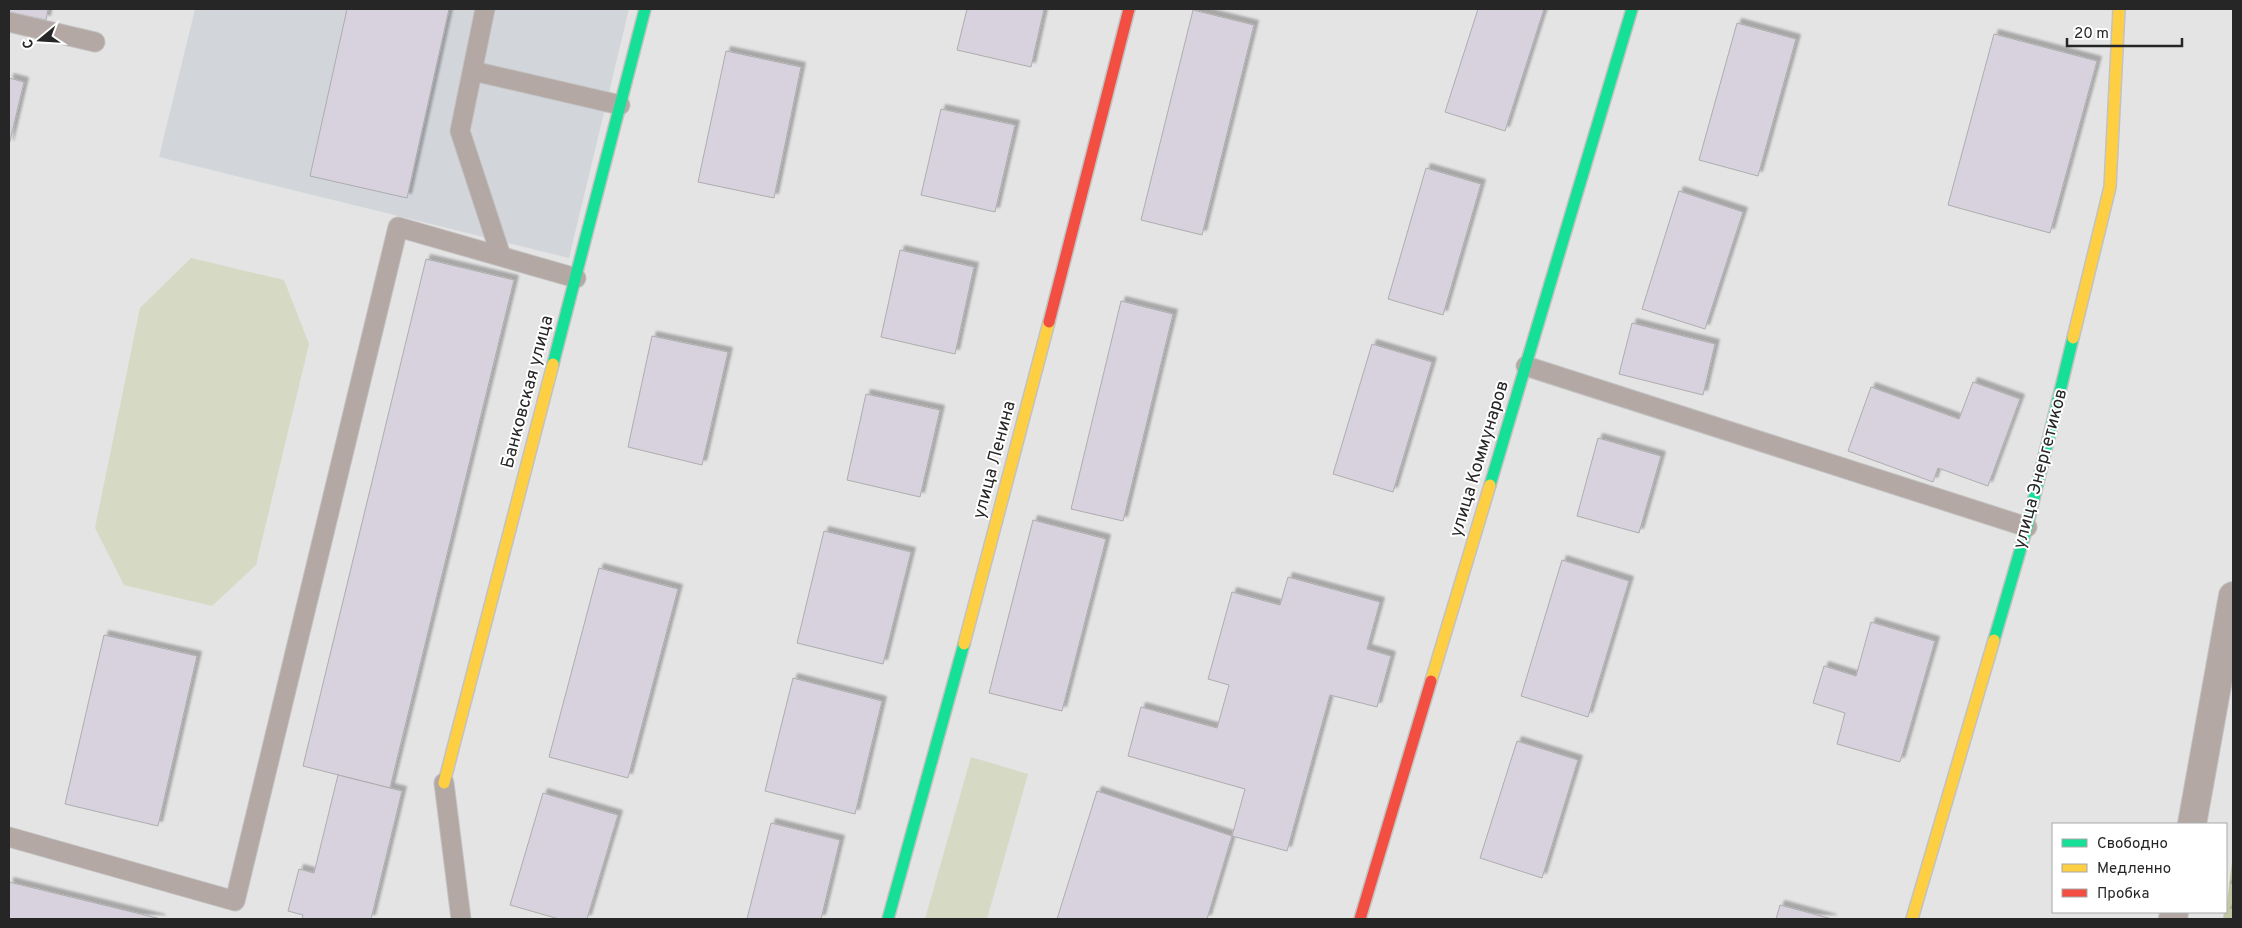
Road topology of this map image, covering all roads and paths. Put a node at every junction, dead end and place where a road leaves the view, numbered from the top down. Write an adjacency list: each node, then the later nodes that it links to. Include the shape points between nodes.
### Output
1 (485, 9): 8 (lane)
2 (645, 9): 9 (street, Банковская улица)
3 (1129, 9): 19 (street, улица Ленина, via 996,524)
4 (1632, 9): 12 (street, улица Коммунаров)
5 (2119, 9): 13 (street, улица Энергетиков, via 2110,187)
6 (9, 22): 7 (lane)
7 (95, 42)
8 (473, 71): 9 (lane); 10 (lane, via 460,131)
9 (620, 105): 11 (street, Банковская улица)
10 (501, 256): 11 (lane); 17 (lane, via 398,227 235,901)
11 (576, 278): 15 (street, Банковская улица)
12 (1526, 366): 13 (lane); 20 (street, улица Коммунаров)
13 (2027, 527): 21 (street, улица Энергетиков)
14 (2233, 596): 16 (street)
15 (444, 783): 18 (lane)
16 (2192, 823)
17 (9, 837)
18 (460, 919)
19 (888, 919)
20 (1360, 919)
21 (1912, 919)

